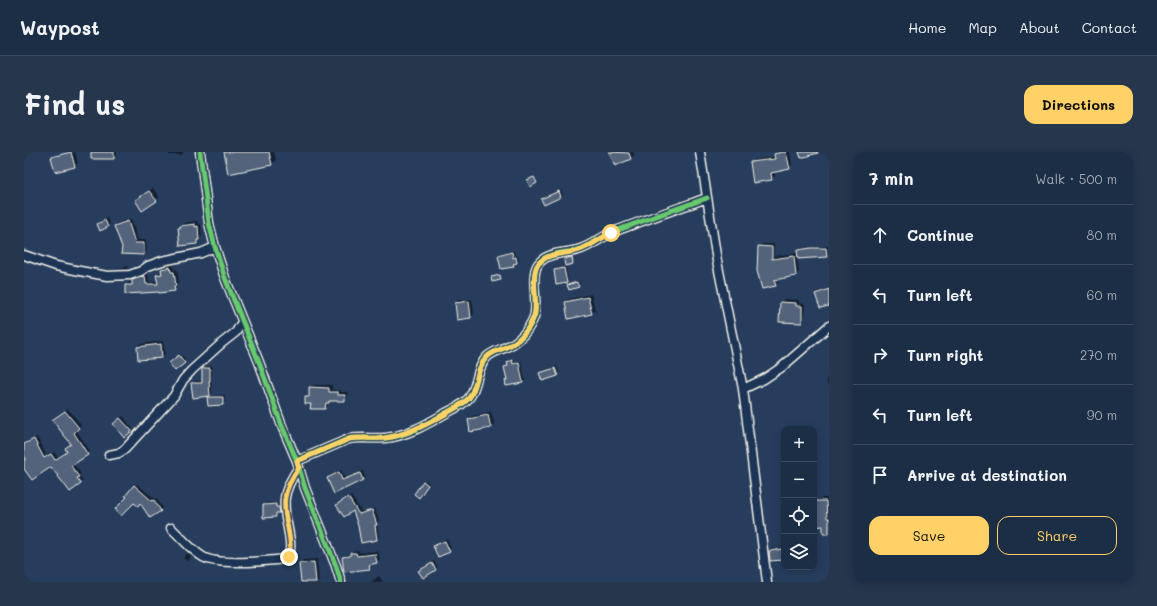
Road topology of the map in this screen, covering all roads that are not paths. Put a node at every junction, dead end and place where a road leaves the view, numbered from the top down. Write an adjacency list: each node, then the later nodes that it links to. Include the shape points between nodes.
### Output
1 (200, 152): 4 (street, via 209,223)
2 (700, 152): 3 (street)
3 (707, 198): 10 (street); 12 (street, via 611,233 581,249 545,258 538,264 535,274 535,310 530,324 515,344 488,356 476,377 472,393 457,408 404,434 385,438 349,439)
4 (215, 247): 5 (street, via 201,253 158,262 130,275 107,276 56,266); 6 (street)
5 (24, 255)
6 (242, 322): 8 (street); 9 (street)
7 (829, 326): 10 (street, via 782,367)
8 (236, 332): 9 (street); 11 (street, via 192,370 174,396 125,449)
9 (247, 333): 12 (street)
10 (743, 389): 15 (street)
11 (109, 455)
12 (298, 464): 13 (street, via 285,497 284,505 291,542 289,557 286,559 218,562 203,557); 14 (street)
13 (171, 528)
14 (341, 582)
15 (767, 582)

